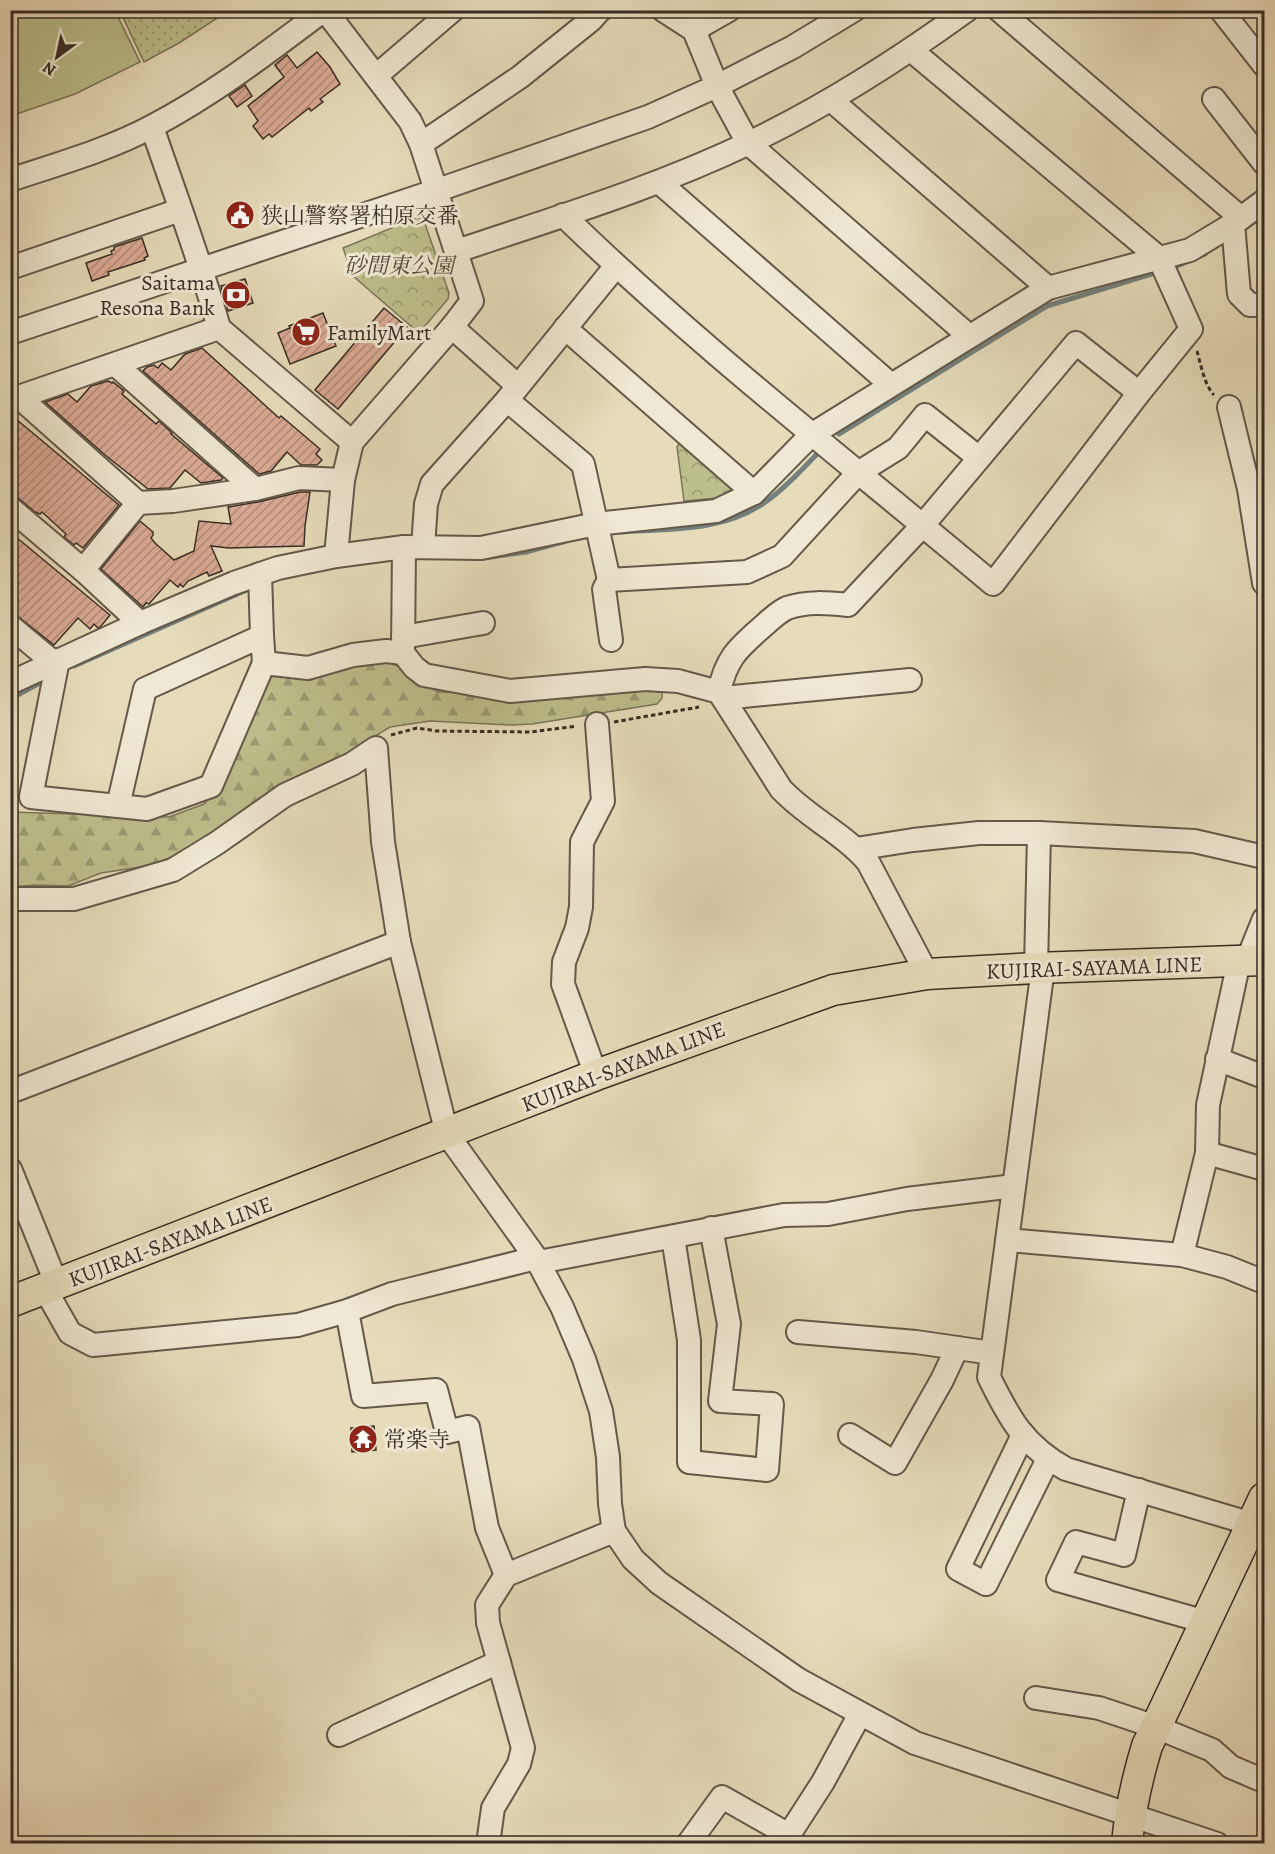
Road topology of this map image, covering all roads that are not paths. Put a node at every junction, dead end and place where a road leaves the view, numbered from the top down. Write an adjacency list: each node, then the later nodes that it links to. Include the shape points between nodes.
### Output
1 (324, 10): 13 (street); 17 (street, via 219,88)
2 (453, 10): 13 (street)
3 (600, 10): 19 (street, via 520,78)
4 (663, 10): 10 (street)
5 (729, 10): 10 (street)
6 (854, 10): 14 (street)
7 (967, 10): 11 (street)
8 (999, 10): 27 (street)
9 (1221, 10): 12 (street)
10 (694, 30): 14 (street)
11 (911, 50): 16 (street); 29 (street)
12 (1264, 65)
13 (376, 76): 19 (street, via 410,121)
14 (717, 86): 18 (street); 23 (street, via 619,127)
15 (1214, 99): 20 (street)
16 (831, 100): 18 (street); 33 (street)
17 (152, 126): 21 (street, via 83,156); 25 (street)
18 (748, 143): 22 (street); 39 (street)
19 (421, 144): 23 (street)
20 (1264, 163)
21 (10, 180)
22 (659, 182): 26 (street); 41 (street)
23 (435, 191): 28 (street); 32 (street)
24 (1264, 201): 27 (street)
25 (180, 210): 31 (street); 32 (street)
26 (563, 216): 28 (street); 30 (street)
27 (1237, 221): 29 (street, via 1190,250); 34 (street, via 1239,294 1250,305)
28 (457, 251): 35 (street, via 472,301)
29 (1159, 258): 33 (street); 43 (street, via 1191,329)
30 (616, 266): 37 (street); 46 (street)
31 (10, 268)
32 (203, 270): 36 (street); 38 (street)
33 (1048, 288): 39 (street)
34 (1264, 305)
35 (452, 327): 42 (street); 47 (street)
36 (219, 328): 40 (street); 47 (street)
37 (565, 328): 42 (street); 52 (street)
38 (10, 333)
39 (969, 336): 41 (street)
40 (116, 365): 44 (street); 51 (street)
41 (890, 384): 46 (street)
42 (513, 393): 55 (street, via 583,464); 57 (street, via 432,484)
43 (1139, 393): 48 (street, via 1076,343); 56 (street, via 993,584)
44 (15, 399): 53 (street)
45 (1229, 407): 62 (street, via 1249,489)
46 (811, 435): 49 (street); 52 (street)
47 (352, 442): 50 (street)
48 (979, 458): 49 (street, via 925,415 898,448); 56 (street)
49 (858, 473): 56 (street); 61 (street, via 782,556 747,572)
50 (343, 480): 51 (street, via 299,478); 58 (street)
51 (255, 489): 53 (street)
52 (753, 493): 55 (street, via 716,511)
53 (138, 503): 59 (street)
54 (10, 508): 59 (street)
55 (596, 524): 57 (street, via 481,548); 61 (street)
56 (923, 525): 73 (street, via 848,605 819,602 787,609 767,622 736,650 723,674)
57 (414, 547): 58 (street); 68 (street)
58 (336, 556): 60 (street)
59 (83, 570): 63 (street)
60 (260, 574): 63 (street); 66 (street)
61 (609, 580): 67 (street, via 603,589)
62 (1264, 583)
63 (140, 623): 69 (street)
64 (483, 623): 68 (street)
65 (10, 626): 69 (street)
66 (262, 636): 70 (street); 75 (street, via 145,689)
67 (611, 640)
68 (403, 645): 70 (street, via 308,668); 73 (street, via 414,667 424,675 510,691 645,679 678,681)
69 (56, 661): 72 (street); 75 (street, via 31,797)
70 (264, 663): 75 (street, via 211,786 147,809)
71 (910, 680): 73 (street)
72 (10, 683)
73 (721, 695): 77 (street, via 781,789)
74 (597, 724): 86 (street, via 603,801 582,842 581,907 562,972)
75 (118, 806)
76 (1039, 833): 77 (street, via 979,833); 78 (street, via 1194,841); 83 (street)
77 (856, 849): 84 (street, via 885,893)
78 (1264, 857)
79 (10, 899): 81 (street, via 74,899 173,870 285,795 352,764 376,748 384,842)
80 (1264, 919): 82 (street)
81 (399, 942): 88 (street); 89 (street)
82 (1250, 961): 83 (main road, KUJIRAI-SAYAMA LINE); 85 (street)
83 (1040, 968): 84 (main road, KUJIRAI-SAYAMA LINE); 93 (street)
84 (927, 974): 86 (main road, KUJIRAI-SAYAMA LINE, via 832,990)
85 (1217, 1059): 87 (street); 90 (street, via 1207,1113)
86 (596, 1075): 89 (main road, KUJIRAI-SAYAMA LINE)
87 (1264, 1077)
88 (10, 1092)
89 (447, 1134): 98 (street); 100 (main road, KUJIRAI-SAYAMA LINE)
90 (1207, 1153): 92 (street); 97 (street)
91 (10, 1169): 100 (street)
92 (1264, 1169)
93 (1014, 1186): 94 (street); 96 (street)
94 (711, 1228): 95 (street); 95 (street, via 729,1324 720,1401 772,1404 767,1470 689,1462 689,1340)
95 (673, 1237): 98 (street)
96 (1007, 1240): 97 (street); 105 (street)
97 (1182, 1255): 99 (street)
98 (537, 1260): 102 (street, via 392,1294); 111 (street, via 562,1307 601,1411)
99 (1264, 1282)
100 (51, 1287): 101 (main road, KUJIRAI-SAYAMA LINE); 102 (street, via 70,1332 93,1344 298,1325)
101 (10, 1302)
102 (347, 1311): 112 (street, via 363,1396 436,1390 447,1432 468,1427 487,1528)
103 (798, 1332): 104 (street)
104 (957, 1348): 105 (street); 106 (street, via 895,1463)
105 (992, 1353): 107 (street, via 989,1377 1010,1419)
106 (850, 1435)
107 (1023, 1435): 108 (street); 108 (street, via 958,1569 986,1584)
108 (1047, 1459): 109 (street, via 1066,1469)
109 (1139, 1490): 110 (street); 113 (street, via 1124,1555 1076,1542 1058,1580)
110 (1258, 1511): 113 (main road)
111 (614, 1531): 112 (street); 116 (street, via 633,1559 659,1583 799,1680)
112 (506, 1575): 114 (street, via 487,1605)
113 (1206, 1622): 117 (main road)
114 (499, 1662): 118 (street); 122 (street, via 524,1748 493,1808)
115 (1035, 1698): 117 (street, via 1100,1708)
116 (860, 1714): 120 (street, via 915,1743); 121 (street)
117 (1156, 1727): 119 (street, via 1212,1750 1231,1767); 120 (main road, via 1137,1778)
118 (339, 1735)
119 (1264, 1781)
120 (1130, 1814): 124 (main road); 125 (street)
121 (786, 1839): 123 (street, via 722,1797)
122 (488, 1844)
123 (688, 1844)
124 (1127, 1844)
125 (1216, 1844)

